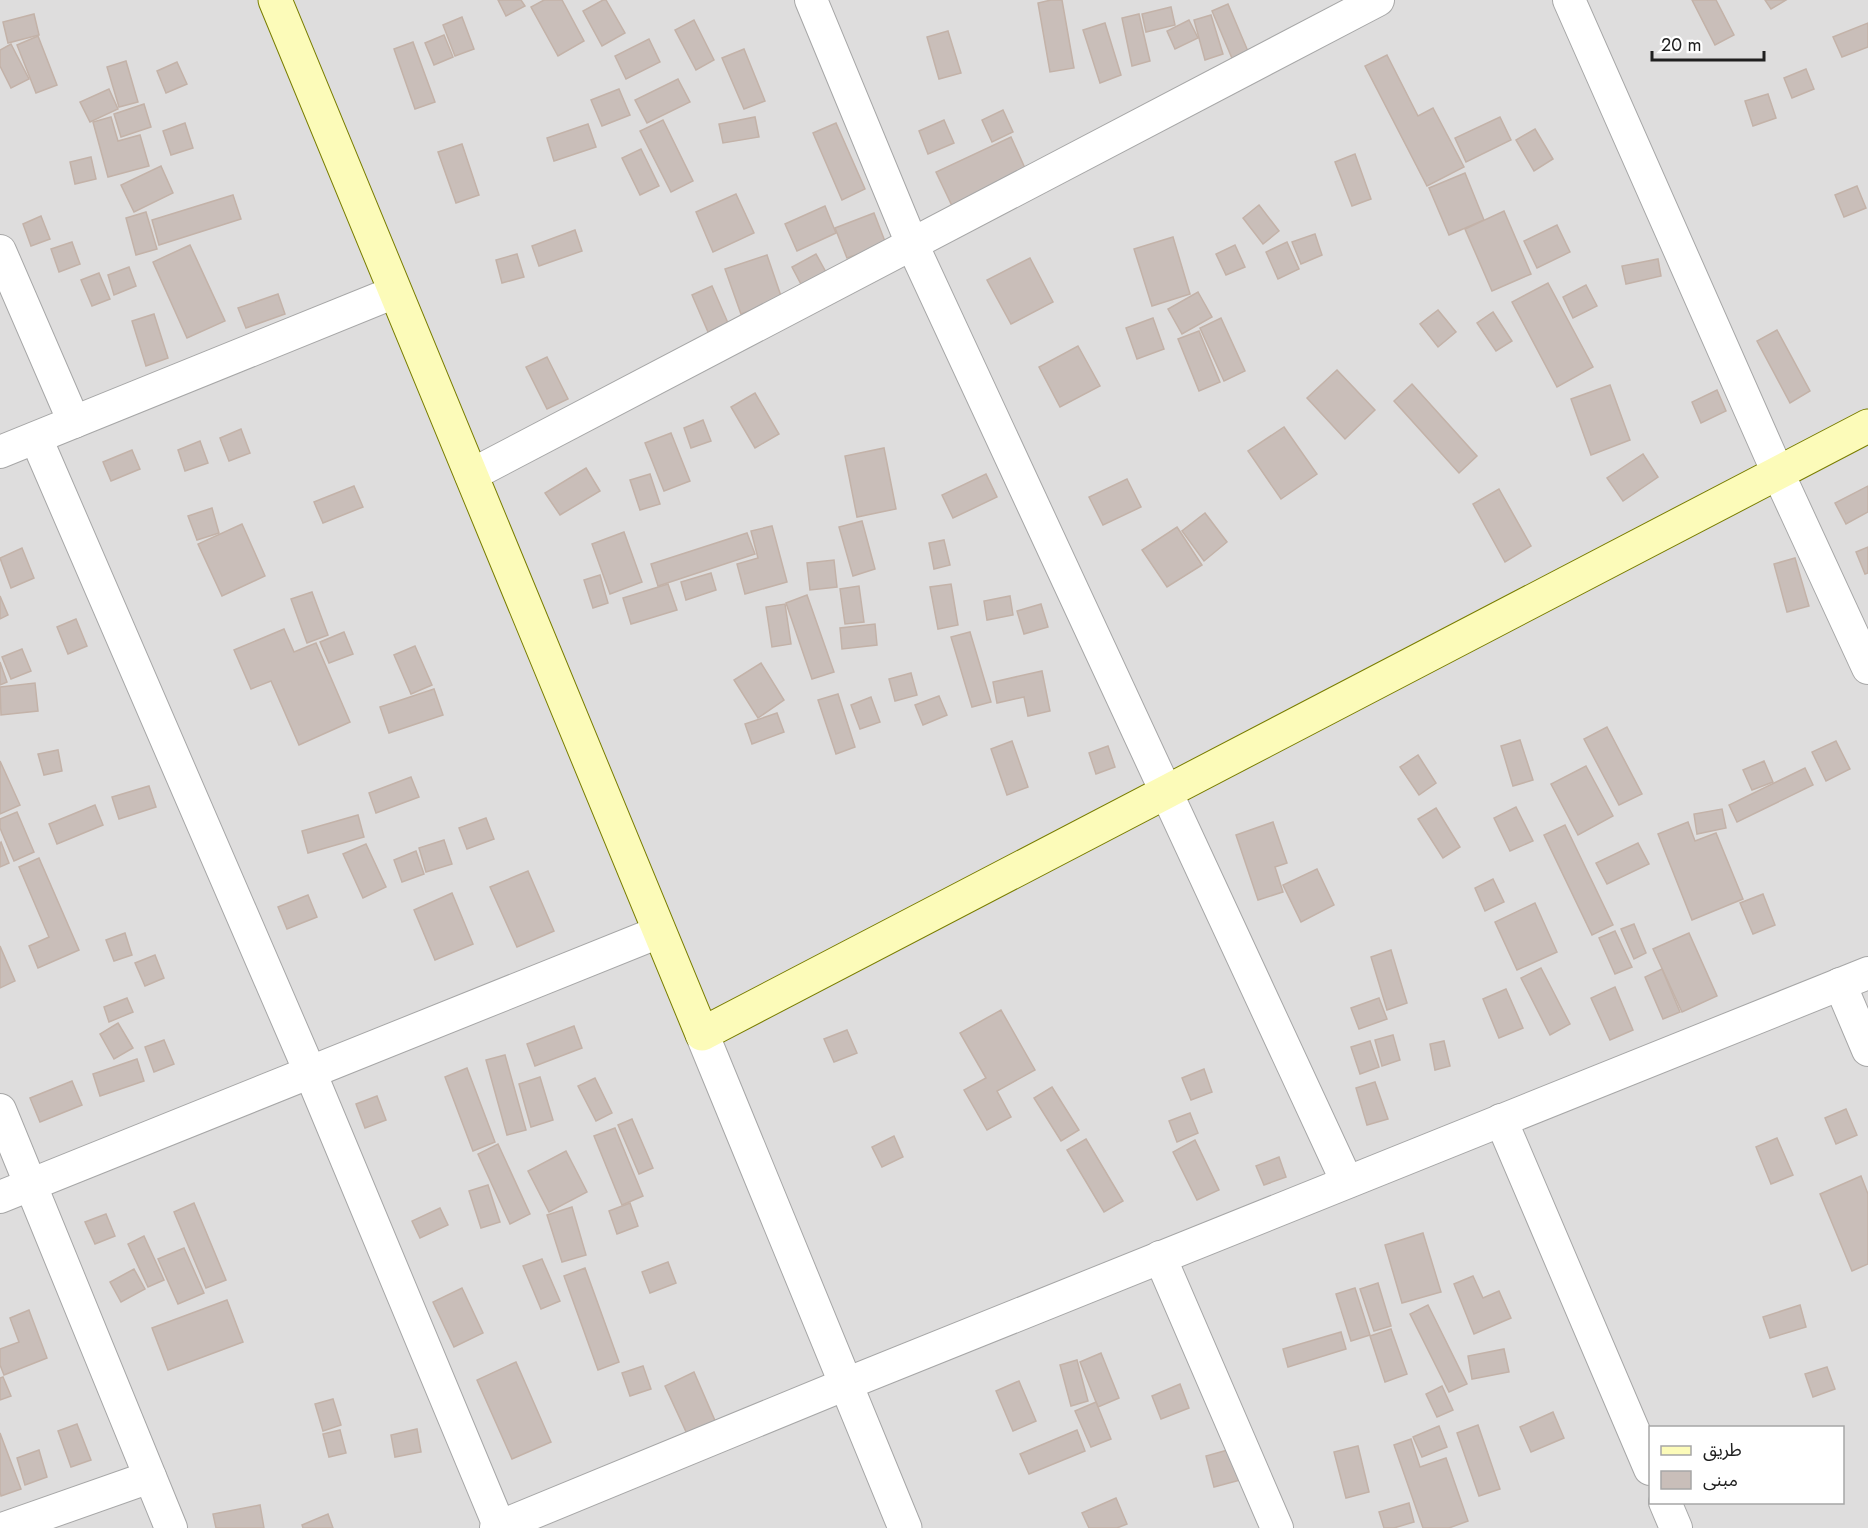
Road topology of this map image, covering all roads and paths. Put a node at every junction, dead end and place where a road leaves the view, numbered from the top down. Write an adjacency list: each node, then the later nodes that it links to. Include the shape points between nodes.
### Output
1 (275, 0): 7 (main road)
2 (811, 0): 5 (street)
3 (1377, 0): 5 (street)
4 (1569, 0): 12 (street)
5 (912, 244): 13 (street); 15 (street)
6 (0, 251): 8 (street)
7 (395, 292): 8 (street); 13 (main road)
8 (74, 422): 10 (street)
9 (1868, 426): 12 (main road)
10 (36, 438): 11 (street); 20 (street)
11 (0, 452)
12 (1778, 474): 14 (street); 15 (main road)
13 (471, 475): 16 (main road)
14 (1868, 668)
15 (1166, 792): 18 (main road); 23 (street)
16 (659, 932): 18 (main road); 20 (street)
17 (1854, 978): 19 (street); 22 (street)
18 (702, 1034): 27 (street)
19 (1868, 1050)
20 (310, 1072): 24 (street); 33 (street)
21 (0, 1110): 24 (street)
22 (1502, 1120): 23 (street); 28 (street)
23 (1347, 1182): 26 (street)
24 (31, 1184): 25 (street); 29 (street)
25 (0, 1197)
26 (1160, 1257): 27 (street); 35 (street)
27 (846, 1384): 33 (street); 34 (street)
28 (1649, 1467)
29 (150, 1477): 31 (street); 32 (street)
30 (1665, 1504): 36 (street)
31 (4, 1528)
32 (171, 1528)
33 (498, 1528)
34 (905, 1528)
35 (1277, 1528)
36 (1676, 1528)

